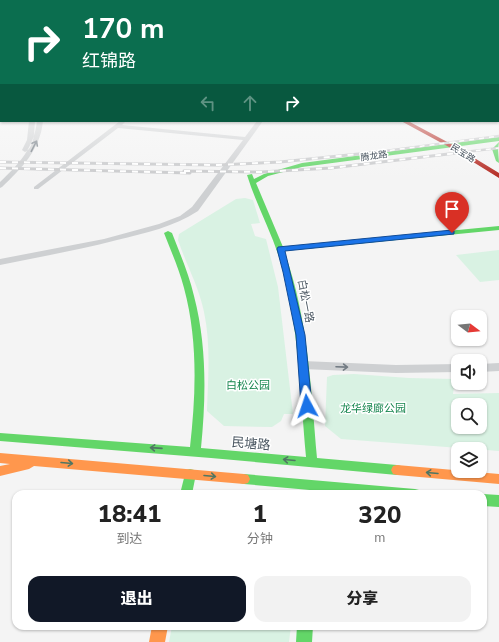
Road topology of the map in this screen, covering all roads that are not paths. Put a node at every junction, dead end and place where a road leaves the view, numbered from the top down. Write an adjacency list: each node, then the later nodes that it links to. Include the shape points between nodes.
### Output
1 (32, 122): 16 (street, via 30,140 22,155)
2 (40, 122): 18 (street, one-way to 2, via 33,149)
3 (122, 122): 7 (street)
4 (259, 122): 9 (street)
5 (406, 122): 12 (main road, 民宝路)
6 (419, 122): 8 (main road, 民宝路)
7 (117, 126): 9 (street); 19 (street)
8 (437, 131): 10 (main road, via 468,139); 12 (main road, 民宝路)
9 (247, 138): 23 (street, via 195,209 184,218 131,234)
10 (499, 139): 12 (main road, 腾龙路)
11 (499, 144): 12 (main road, 腾龙路); 13 (main road, via 495,149)
12 (460, 147): 14 (main road, 民宝路); 15 (main road, 民宝路); 17 (main road, 腾龙路, via 293,172)
13 (499, 161)
14 (499, 167)
15 (499, 176)
16 (0, 177)
17 (251, 181): 22 (main road, 白松一路)
18 (0, 186)
19 (36, 188)
20 (499, 228): 22 (main road)
21 (168, 233): 31 (main road, via 192,304 199,351 199,413)
22 (281, 249): 24 (main road, 白松一路, via 300,335)
23 (0, 262)
24 (303, 365): 26 (street, one-way to 26, via 396,369); 34 (main road, 白松一路)
25 (499, 367): 27 (street)
26 (451, 368)
27 (487, 368)
28 (0, 432): 30 (main road)
29 (0, 437): 30 (main road, 民塘路)
30 (32, 439): 31 (main road, 民塘路, one-way to 30)
31 (194, 451): 34 (main road, 民塘路, one-way to 31)
32 (0, 458): 33 (main road)
33 (43, 460): 35 (main road); 36 (main road, one-way to 36)
34 (312, 462): 37 (main road, 民塘路, one-way to 34)
35 (0, 471)
36 (190, 474): 38 (main road); 39 (main road, one-way to 39)
37 (499, 479)
38 (187, 490)
39 (317, 490)
40 (487, 500): 41 (main road)
41 (499, 501)
42 (159, 630): 44 (main road)
43 (305, 630): 45 (main road)
44 (157, 642)
45 (304, 642)

